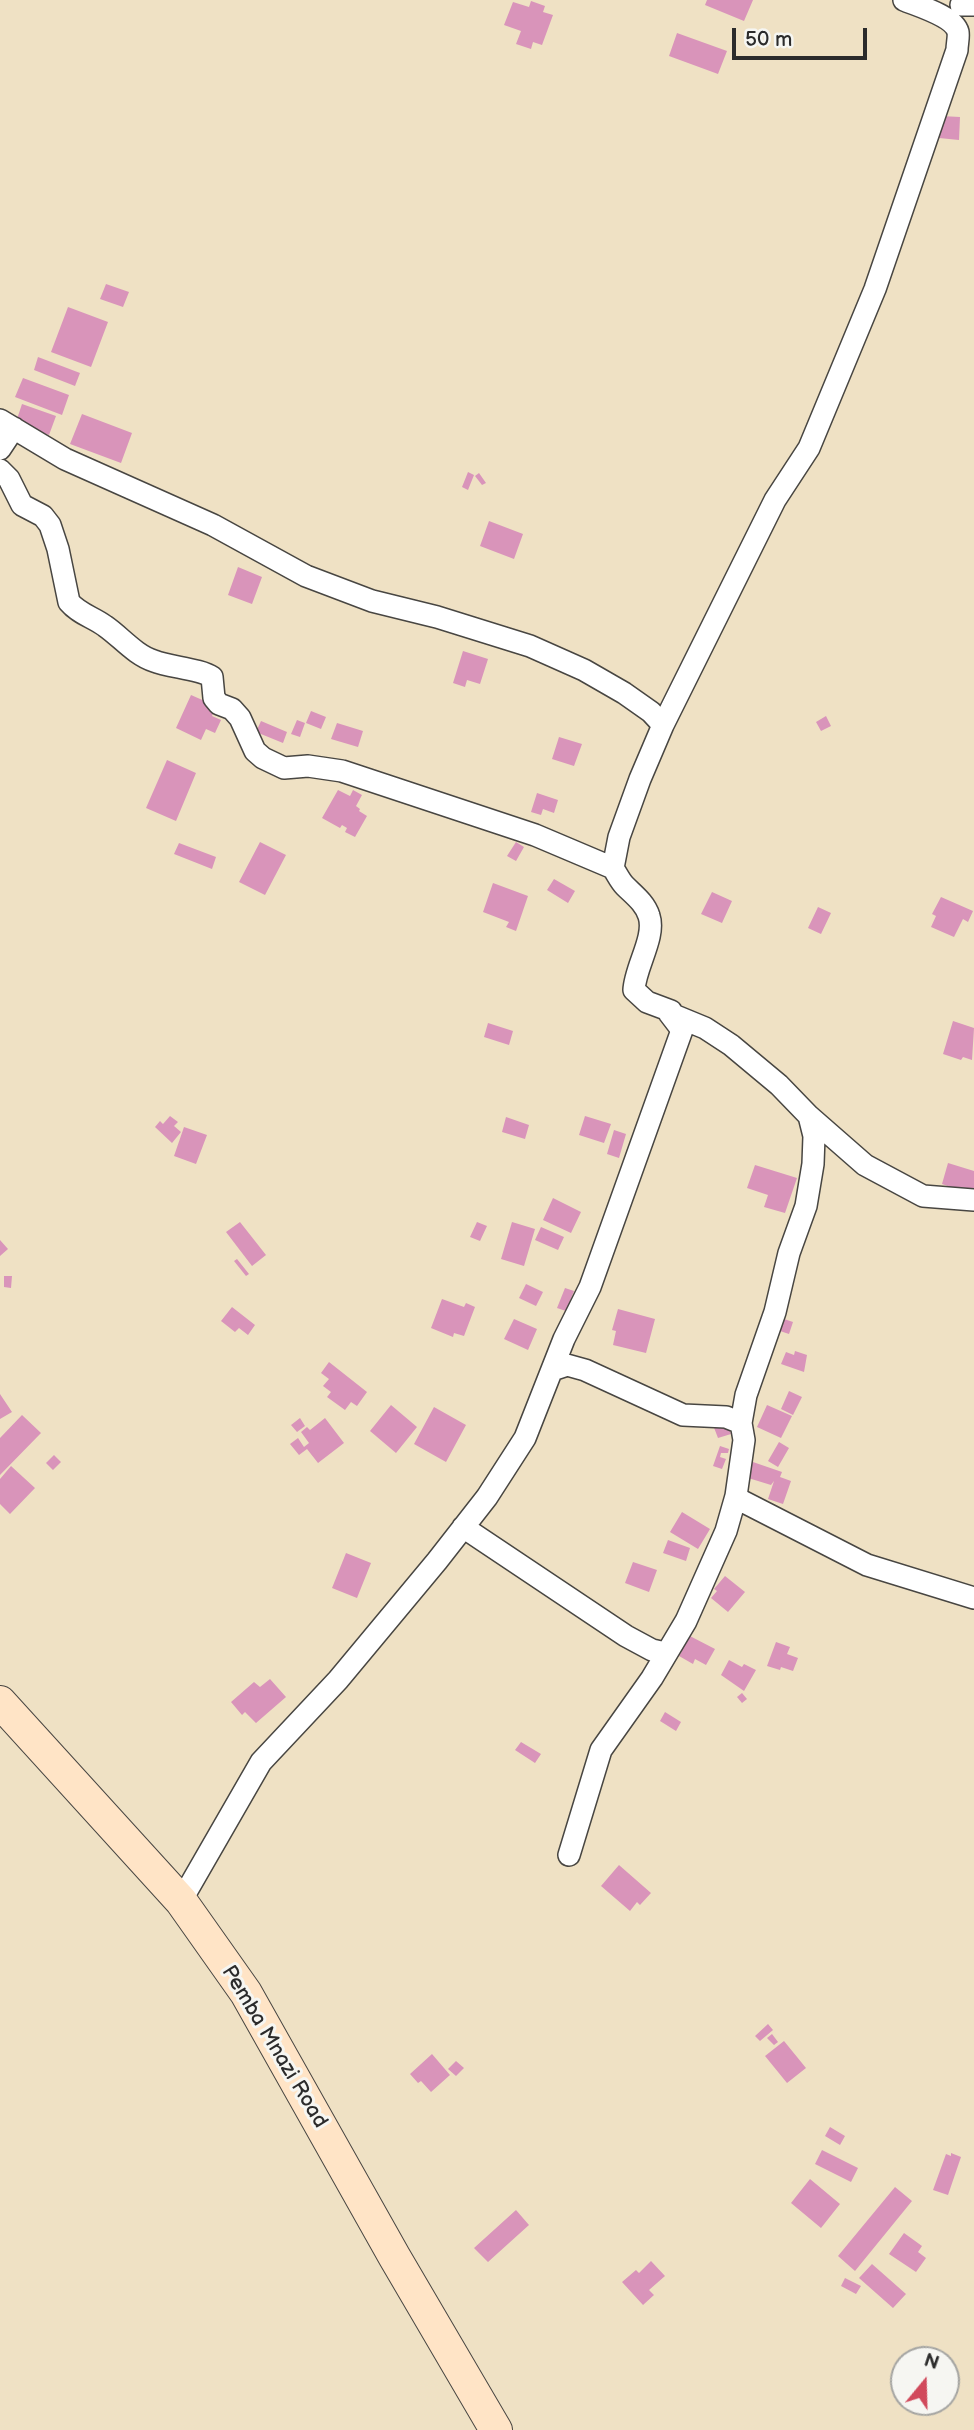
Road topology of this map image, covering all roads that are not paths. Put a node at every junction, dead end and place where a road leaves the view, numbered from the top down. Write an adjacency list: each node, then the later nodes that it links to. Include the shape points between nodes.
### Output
1 (904, 0): 5 (street, via 954,23 957,50 876,289 809,448 775,500)
2 (7, 424): 3 (street); 5 (street, via 65,459 214,526 306,576 372,601 530,646 584,670 625,693)
3 (0, 449)
4 (0, 470): 6 (street, via 22,505 47,519 69,602 150,660 212,677 214,698 240,718 249,742 263,758 284,768 342,771 524,831)
5 (663, 725): 6 (street, via 619,837)
6 (613, 868): 7 (street, via 649,915 651,928 634,976 634,990)
7 (669, 1013): 8 (street, via 731,1045); 10 (street, via 682,1030 590,1287)
8 (809, 1116): 9 (street, via 865,1165 923,1196); 11 (street, via 814,1136 806,1206)
9 (974, 1200)
10 (552, 1370): 11 (street, via 567,1365 585,1370 683,1415 726,1417); 13 (street, via 525,1438)
11 (741, 1423): 12 (street, via 744,1440)
12 (736, 1496): 14 (street, via 867,1564); 15 (street, via 708,1574)
13 (463, 1527): 15 (street, via 626,1636); 18 (street, via 338,1680 261,1762)
14 (974, 1598)
15 (665, 1653): 17 (street, via 601,1750)
16 (0, 1702): 18 (main road, Pemba Mnazi Road)
17 (569, 1855)
18 (181, 1900): 19 (main road, Pemba Mnazi Road, via 246,1993)
19 (492, 2429)

